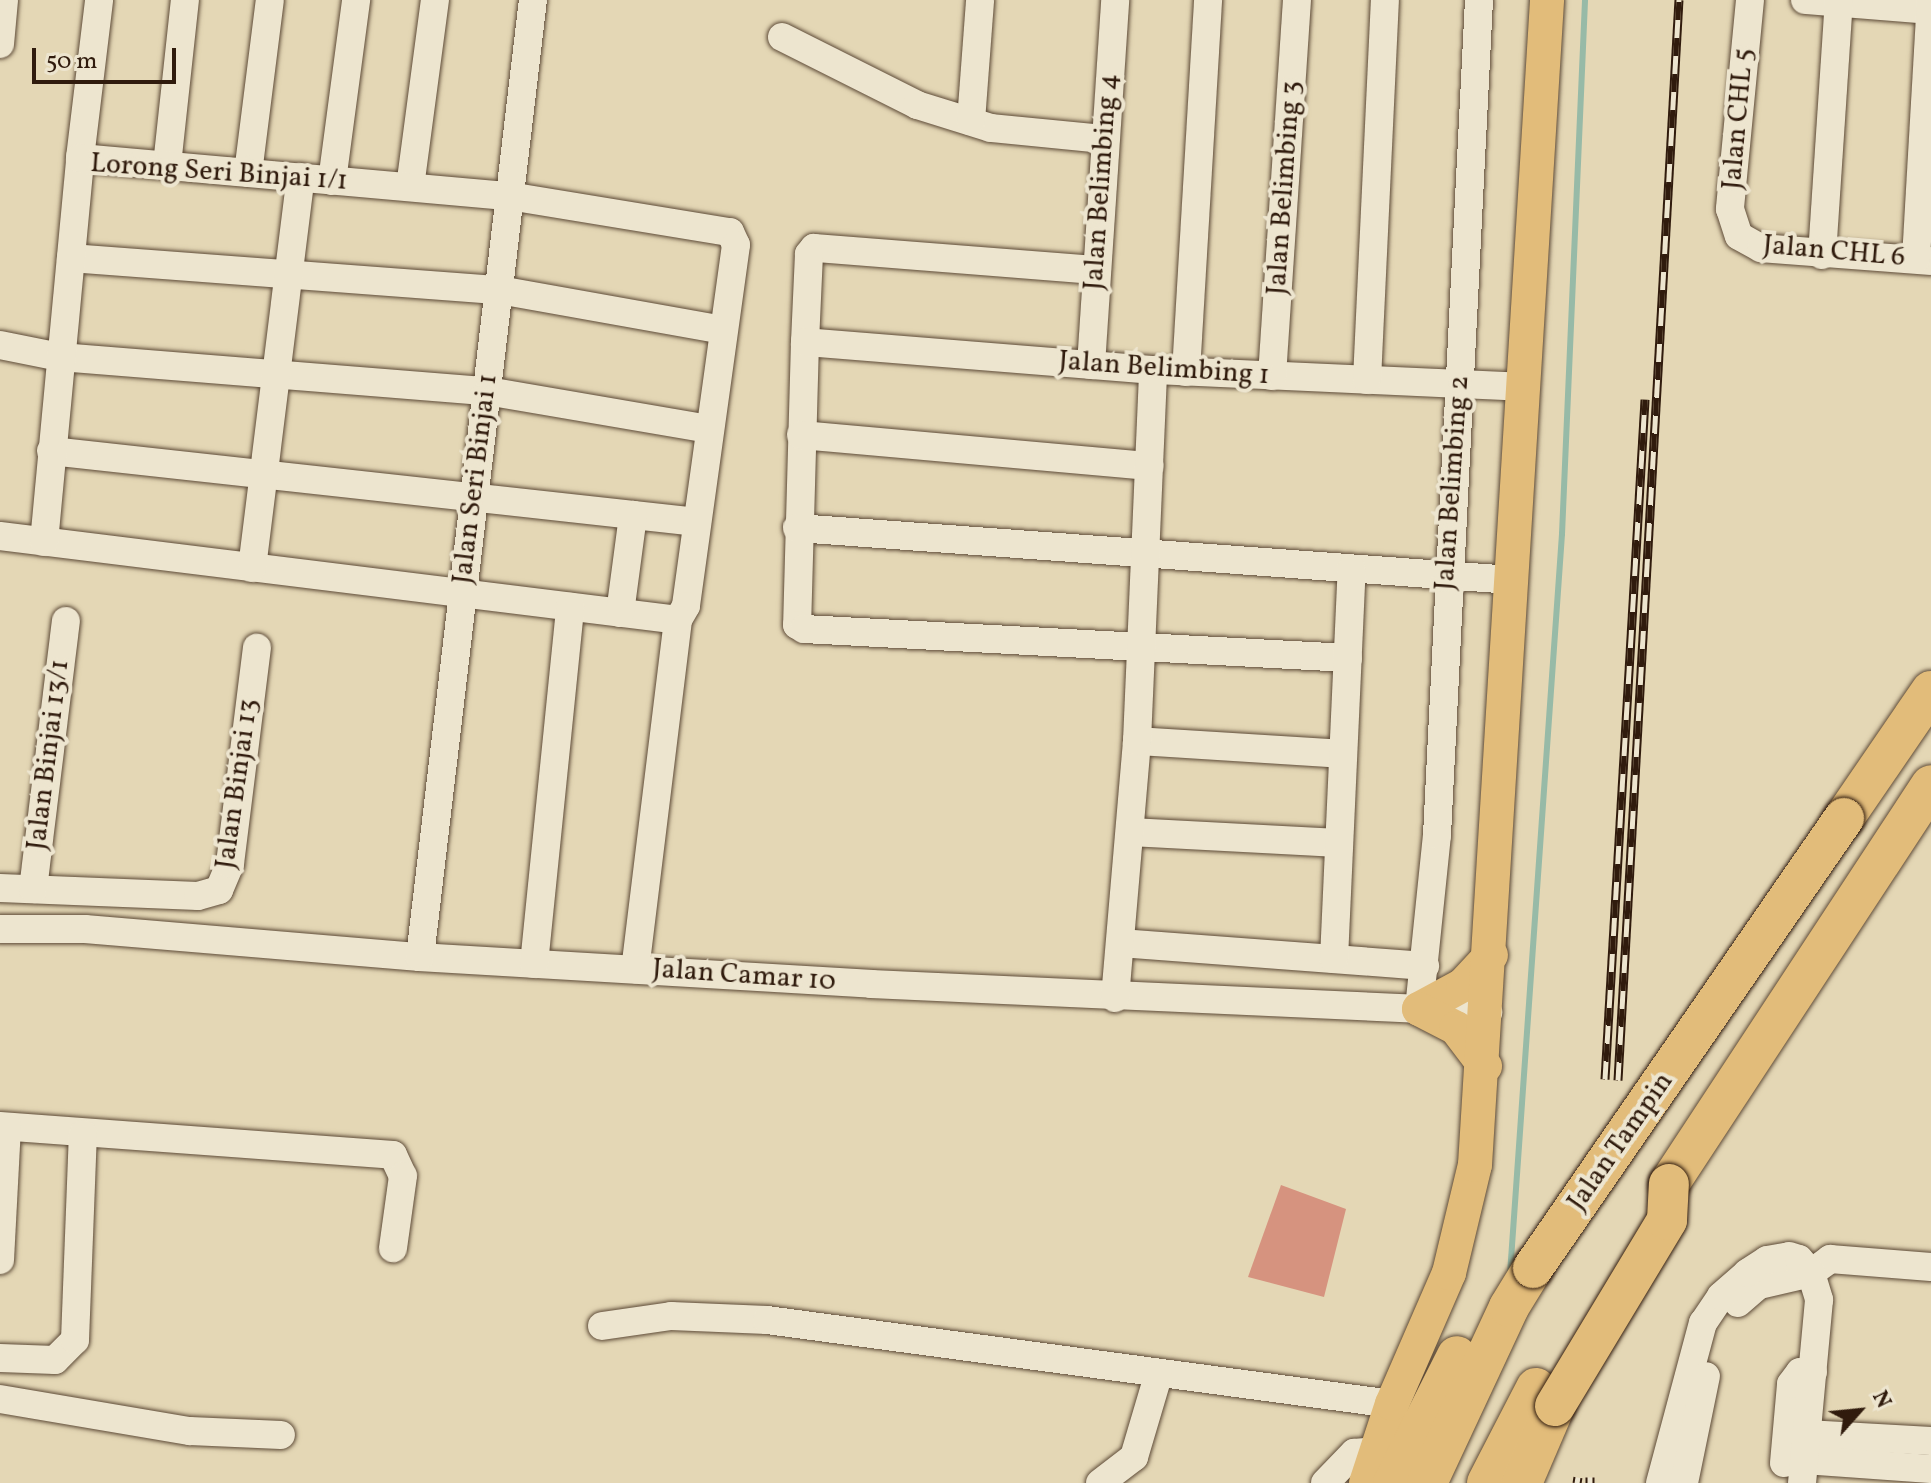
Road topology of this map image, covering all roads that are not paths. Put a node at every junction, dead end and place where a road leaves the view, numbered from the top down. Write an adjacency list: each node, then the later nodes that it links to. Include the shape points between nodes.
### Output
1 (4, 0): 21 (street)
2 (99, 0): 25 (street)
3 (185, 0): 26 (street)
4 (270, 0): 27 (street)
5 (356, 0): 29 (street)
6 (435, 0): 30 (street)
7 (533, 0): 31 (street, Jalan Seri Binjai 1)
8 (980, 0): 23 (street)
9 (1115, 0): 24 (street, Jalan Belimbing 4)
10 (1208, 0): 46 (street)
11 (1297, 0): 47 (street, Jalan Belimbing 3)
12 (1385, 0): 48 (street)
13 (1479, 0): 49 (street, Jalan Belimbing 2)
14 (1547, 0): 50 (main road)
15 (1750, 0): 32 (street, Jalan CHL 5, via 1730,209)
16 (1805, 0): 18 (street)
17 (1931, 0): 19 (street)
18 (1839, 1): 19 (street); 33 (street)
19 (1930, 10): 22 (street)
20 (782, 37): 23 (street, via 917,105)
21 (0, 44)
22 (1928, 88): 35 (street)
23 (971, 121): 24 (street)
24 (1104, 139): 36 (street, Jalan Belimbing 4)
25 (80, 158): 26 (street, Lorong Seri Binjai 1/1); 34 (street, Lorong Seri Binjai 1/1)
26 (167, 165): 27 (street, Lorong Seri Binjai 1/1)
27 (248, 173): 28 (street, Lorong Seri Binjai 1/1)
28 (301, 177): 29 (street, Lorong Seri Binjai 1/1); 37 (street)
29 (332, 181): 30 (street, Lorong Seri Binjai 1/1)
30 (410, 187): 31 (street, Lorong Seri Binjai 1/1)
31 (509, 196): 38 (street, Jalan Seri Binjai 1); 39 (street, Lorong Seri Binjai 1/1, via 734,234)
32 (1739, 236): 33 (street, Jalan CHL 6, via 1761,248)
33 (1822, 255): 35 (street, Jalan CHL 6)
34 (71, 258): 37 (street); 42 (street, Lorong Seri Binjai 1/1)
35 (1923, 260)
36 (1095, 270): 40 (street, via 814,248 809,254); 43 (street, Jalan Belimbing 4)
37 (287, 273): 38 (street); 45 (street)
38 (499, 290): 39 (street); 51 (street, Jalan Seri Binjai 1)
39 (723, 330): 52 (street)
40 (805, 342): 43 (street, Jalan Belimbing 1); 53 (street)
41 (0, 345): 42 (street)
42 (60, 357): 45 (street); 54 (street, Lorong Seri Binjai 1/1)
43 (1091, 365): 44 (street, Jalan Belimbing 1)
44 (1153, 370): 46 (street, Jalan Belimbing 1); 55 (street)
45 (274, 371): 51 (street); 56 (street)
46 (1186, 372): 47 (street, Jalan Belimbing 1)
47 (1272, 376): 48 (street, Jalan Belimbing 1)
48 (1367, 380): 49 (street, Jalan Belimbing 1)
49 (1460, 384): 50 (street, Jalan Belimbing 1); 66 (street, Jalan Belimbing 2)
50 (1524, 387): 67 (main road)
51 (487, 391): 52 (street); 57 (street, Jalan Seri Binjai 1)
52 (710, 429): 59 (street)
53 (801, 435): 55 (street); 60 (street)
54 (51, 451): 56 (street); 62 (street, Lorong Seri Binjai 1/1)
55 (1150, 466): 63 (street)
56 (261, 472): 57 (street); 64 (street)
57 (475, 495): 58 (street); 68 (street, Jalan Seri Binjai 1)
58 (633, 515): 59 (street); 70 (street)
59 (697, 522): 71 (street, via 686,606)
60 (797, 528): 63 (street); 73 (street, via 794,615 804,629)
61 (0, 536): 62 (street)
62 (44, 542): 64 (street)
63 (1147, 554): 65 (street); 73 (street)
64 (252, 568): 68 (street)
65 (1352, 569): 66 (street); 75 (street)
66 (1447, 575): 67 (street); 90 (street, Jalan Belimbing 2, via 1437,835)
67 (1512, 580): 86 (main road)
68 (463, 594): 69 (street); 87 (street, Jalan Seri Binjai 1)
69 (570, 607): 70 (street); 89 (street)
70 (620, 613): 71 (street)
71 (678, 620): 91 (street)
72 (66, 621): 83 (street, Jalan Binjai 13/1)
73 (1142, 644): 75 (street); 77 (street)
74 (257, 648): 83 (street, Jalan Binjai 13, via 230,864 219,890 198,896)
75 (1348, 658): 78 (street)
76 (1931, 691): 102 (highway, Jalan Tampin, bridge)
77 (1137, 741): 78 (street); 80 (street)
78 (1343, 754): 81 (street)
79 (1931, 785): 107 (highway, bridge, via 1669,1184 1667,1220)
80 (1130, 832): 81 (street); 85 (street)
81 (1339, 843): 88 (street)
82 (0, 888): 83 (street, Jalan Binjai 13)
83 (33, 889)
84 (0, 929): 87 (street, Jalan Camar 10, via 85,929)
85 (1120, 943): 88 (street); 92 (street)
86 (1491, 955): 93 (main road, via 1463,985); 94 (main road)
87 (420, 957): 89 (street, Jalan Camar 10)
88 (1334, 959): 90 (street)
89 (534, 964): 91 (street, Jalan Camar 10)
90 (1425, 966): 93 (street, Jalan Belimbing 2)
91 (635, 969): 92 (street, Jalan Camar 10)
92 (1115, 998): 93 (street, Jalan Camar 10)
93 (1419, 1009): 94 (street, Jalan Camar 10); 95 (main road, via 1456,1028)
94 (1488, 1012): 95 (main road)
95 (1485, 1066): 109 (main road, via 1475,1165 1449,1273)
96 (4, 1126): 97 (street); 99 (street)
97 (83, 1134): 98 (street, via 393,1155 403,1176); 104 (street, via 75,1340 55,1360)
98 (393, 1248)
99 (0, 1260)
100 (1931, 1267): 101 (street, via 1840,1258 1821,1263)
101 (1811, 1273): 105 (street, via 1819,1300); 120 (street, via 1799,1259 1779,1257 1747,1273 1721,1296 1703,1323); 121 (street, via 1759,1285 1723,1320 1711,1351)
102 (1509, 1307): 114 (highway, via 1464,1341); 117 (highway, Jalan Tampin)
103 (602, 1326): 106 (street, via 671,1316 767,1320)
104 (0, 1358)
105 (1813, 1372): 112 (street); 122 (street, via 1800,1372 1791,1384)
106 (1158, 1376): 109 (street); 115 (street, via 1134,1457)
107 (1545, 1397): 118 (highway); 119 (highway)
108 (0, 1399): 110 (street, via 190,1431)
109 (1392, 1404): 114 (main road)
110 (281, 1435)
111 (1931, 1441): 112 (street)
112 (1804, 1459): 113 (street)
113 (1931, 1469)
114 (1378, 1472): 116 (street, via 1354,1453)
115 (1100, 1483)
116 (1325, 1483)
117 (1427, 1483)
118 (1487, 1483)
119 (1522, 1483)
120 (1660, 1483)
121 (1684, 1483)
122 (1783, 1483)

